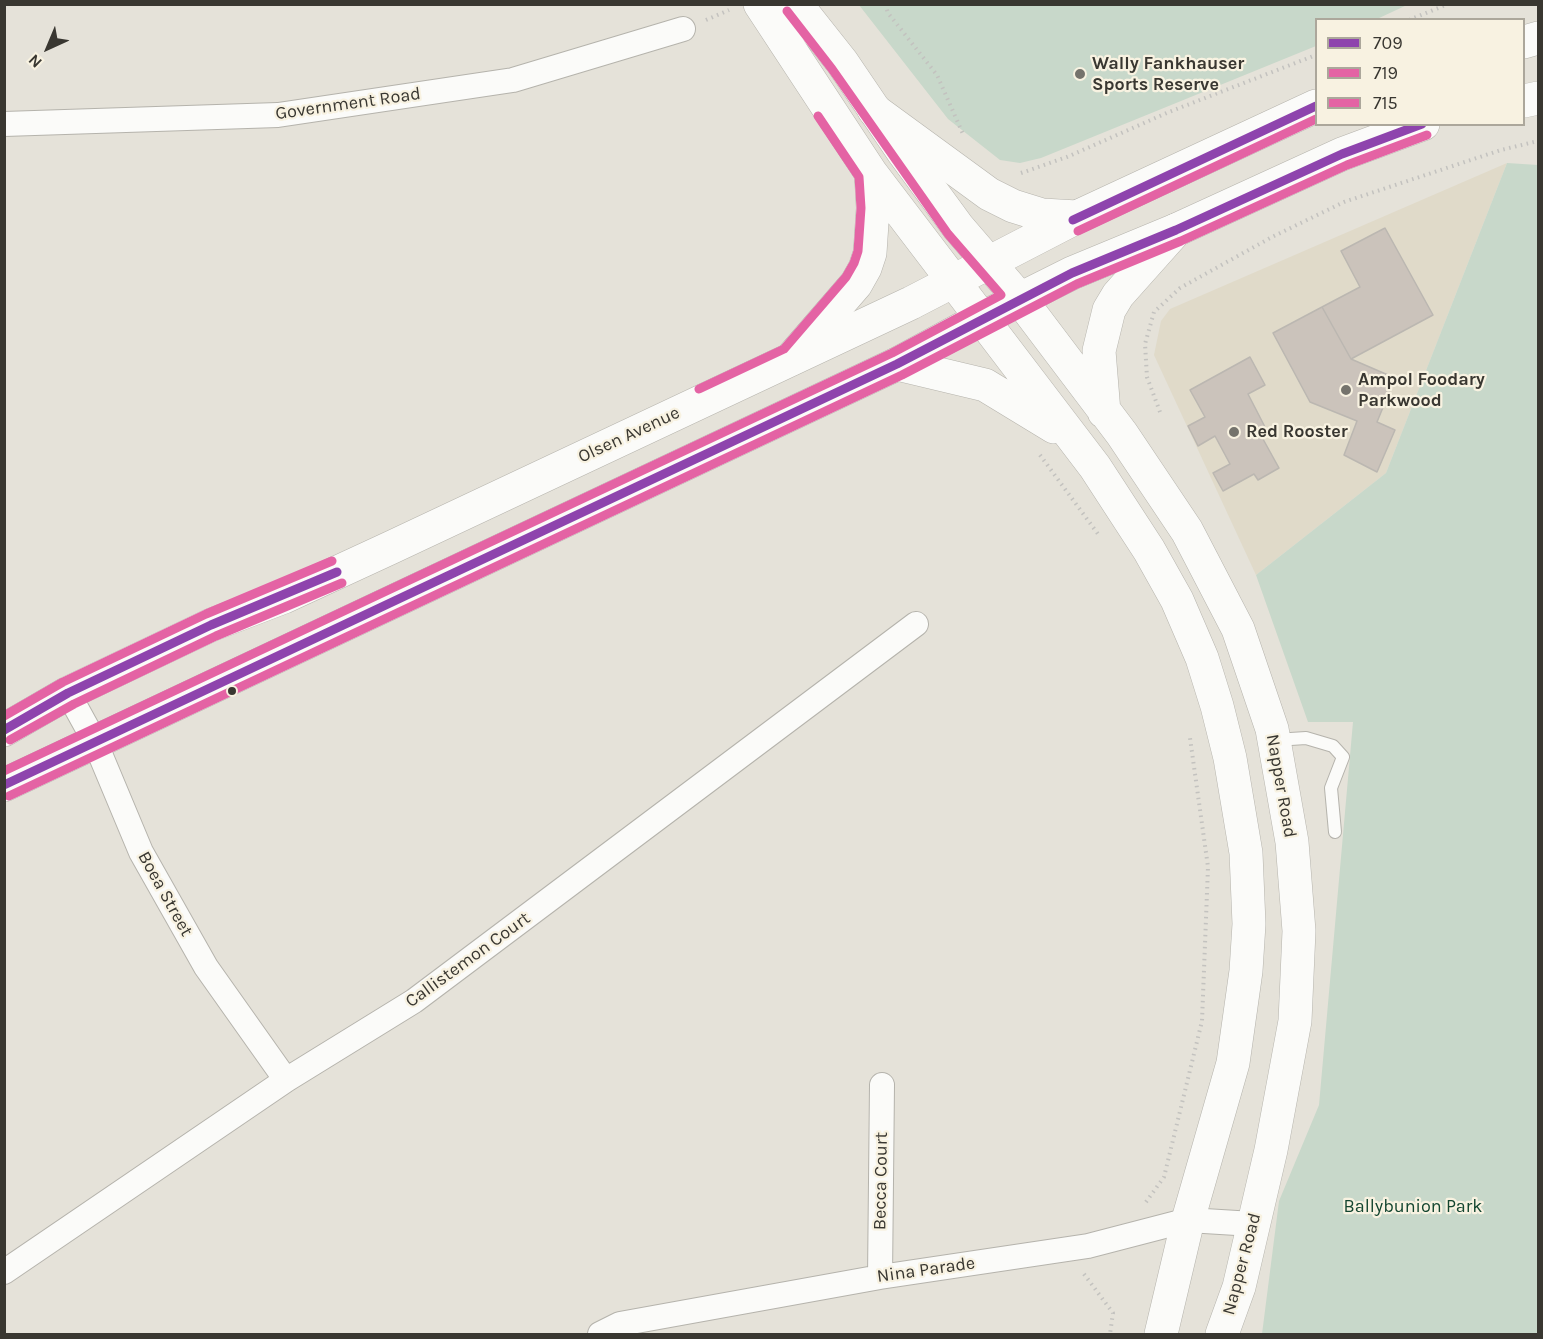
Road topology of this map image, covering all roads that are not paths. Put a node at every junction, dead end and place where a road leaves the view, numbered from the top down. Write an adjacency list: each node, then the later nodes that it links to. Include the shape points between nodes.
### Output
1 (760, 4): 8 (main road)
2 (796, 4): 5 (main road, Napper Road)
3 (683, 29): 6 (street, Government Road, via 513,80 278,115)
4 (1315, 107): 9 (main road, Olsen Avenue)
5 (874, 110): 9 (main road, via 990,194 1041,215); 11 (main road, Napper Road, via 958,226)
6 (4, 124)
7 (1418, 126): 10 (main road, via 1342,154)
8 (871, 173): 12 (main road); 15 (main road, via 873,208 865,268 856,284)
9 (1077, 217): 11 (main road, Olsen Avenue)
10 (1176, 230): 13 (main road); 17 (main road, via 1109,310 1099,351)
11 (989, 262): 12 (main road, Olsen Avenue); 13 (main road, Napper Road)
12 (953, 280): 14 (main road); 15 (main road, Olsen Avenue)
13 (1020, 299): 14 (main road); 17 (main road, Napper Road)
14 (982, 318): 16 (main road); 18 (main road)
15 (791, 359): 20 (main road, Olsen Avenue, via 327,577 211,625)
16 (897, 364): 18 (main road, via 986,384); 23 (main road)
17 (1104, 411): 22 (main road, Napper Road, via 1187,531 1216,584 1238,629)
18 (1078, 442): 28 (main road, via 1177,600 1217,706 1240,807 1249,924 1246,971 1233,1063)
19 (916, 624): 26 (street, Callistemon Court, via 414,1001)
20 (68, 693): 21 (main road, Olsen Avenue); 23 (street, Boea Street)
21 (4, 730)
22 (1274, 741): 25 (lane, via 1306,738 1334,746 1343,757 1331,789); 29 (main road, Napper Road, via 1292,842 1299,931 1295,1021)
23 (95, 742): 24 (main road); 26 (street, Boea Street, via 141,852 206,968)
24 (4, 785)
25 (1335, 832)
26 (286, 1080): 30 (street, Callistemon Court)
27 (882, 1085): 31 (street, Becca Court)
28 (1188, 1220): 29 (street, Nina Parade); 31 (street, Nina Parade, via 1088,1246); 33 (main road)
29 (1253, 1224): 34 (main road, Napper Road, via 1239,1287)
30 (4, 1272)
31 (880, 1276): 32 (street, Nina Parade, via 620,1324)
32 (600, 1335)
33 (1161, 1335)
34 (1222, 1335)

